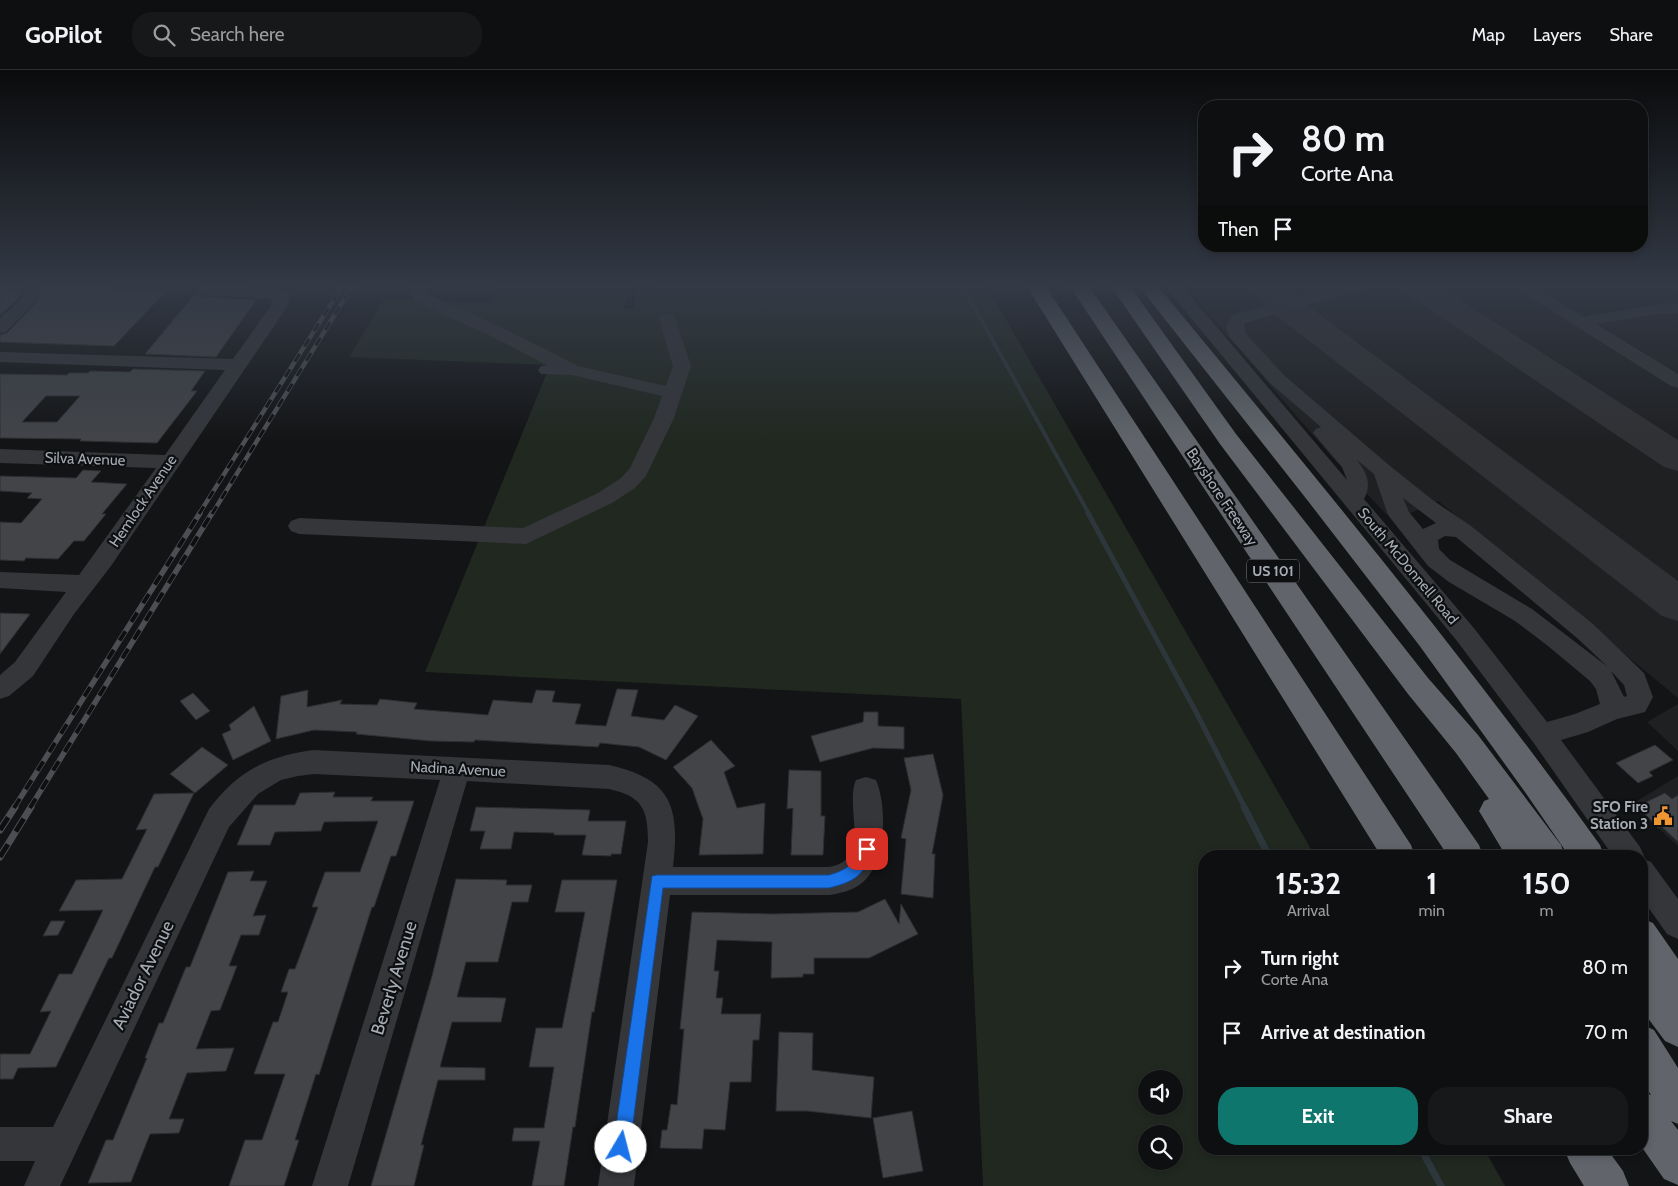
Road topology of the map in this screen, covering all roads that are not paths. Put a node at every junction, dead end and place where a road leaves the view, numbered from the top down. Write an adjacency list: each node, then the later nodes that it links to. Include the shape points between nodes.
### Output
1 (257, 337): 13 (street, Hemlock Avenue)
2 (507, 337): 16 (street)
3 (673, 337): 19 (street, via 682,366)
4 (1067, 337): 36 (highway, US 101)
5 (1113, 337): 37 (highway, Bayshore Freeway / US 101)
6 (1156, 337): 29 (highway, via 1228,438)
7 (1189, 337): 40 (highway, via 1432,640)
8 (1216, 337): 23 (street, South McDonnell Road)
9 (1239, 337): 17 (street)
10 (1604, 337): 14 (street)
11 (0, 357): 13 (street, via 123,357)
12 (1678, 360): 14 (street)
13 (237, 365): 21 (street, Hemlock Avenue)
14 (1652, 366): 18 (street)
15 (547, 370): 16 (street)
16 (572, 370): 19 (street)
17 (1278, 380): 22 (street); 23 (street, via 1352,469 1358,480)
18 (1678, 382)
19 (673, 393): 24 (street, via 639,471 628,483 605,498 526,536)
20 (0, 456): 21 (street, Silva Avenue)
21 (169, 462): 28 (street, Hemlock Avenue)
22 (1383, 471): 25 (street); 26 (street, via 1399,515)
23 (1353, 500): 32 (street, South McDonnell Road, via 1466,634)
24 (299, 526)
25 (1464, 532): 26 (street, via 1444,528 1434,530 1426,544); 31 (street, via 1585,631 1635,680 1640,697 1636,705)
26 (1430, 552): 31 (street, via 1453,573 1532,620 1596,672 1608,686)
27 (0, 580): 28 (street)
28 (85, 584): 30 (street, Hemlock Avenue, via 24,669)
29 (1418, 686): 38 (highway, via 1451,745); 39 (highway, via 1467,744)
30 (0, 689)
31 (1614, 709): 32 (street, via 1579,724)
32 (1542, 734): 41 (street, South McDonnell Road)
33 (457, 769): 34 (street, Nadina Avenue, via 314,762 276,768); 42 (street, Nadina Avenue, via 610,777 640,786 652,796 660,810 663,825); 57 (street, Beverly Avenue)
34 (260, 776): 53 (street, Aviador Avenue, via 229,803 219,818)
35 (866, 789): 42 (street, via 867,849 860,865 847,877 829,881)
36 (1395, 850)
37 (1463, 850)
38 (1520, 850)
39 (1545, 850)
40 (1584, 850)
41 (1626, 850)
42 (657, 881): 58 (street)
43 (1659, 886): 44 (street)
44 (1678, 924)
45 (1648, 945): 47 (highway)
46 (1648, 987): 48 (highway)
47 (1678, 990)
48 (1678, 1028)
49 (1648, 1055): 50 (highway)
50 (1678, 1104)
51 (1648, 1121): 55 (highway)
52 (0, 1144): 53 (street)
53 (63, 1144): 56 (street, Aviador Avenue)
54 (1588, 1155): 59 (highway)
55 (1678, 1165)
56 (42, 1186)
57 (330, 1186)
58 (616, 1186)
59 (1608, 1186)

